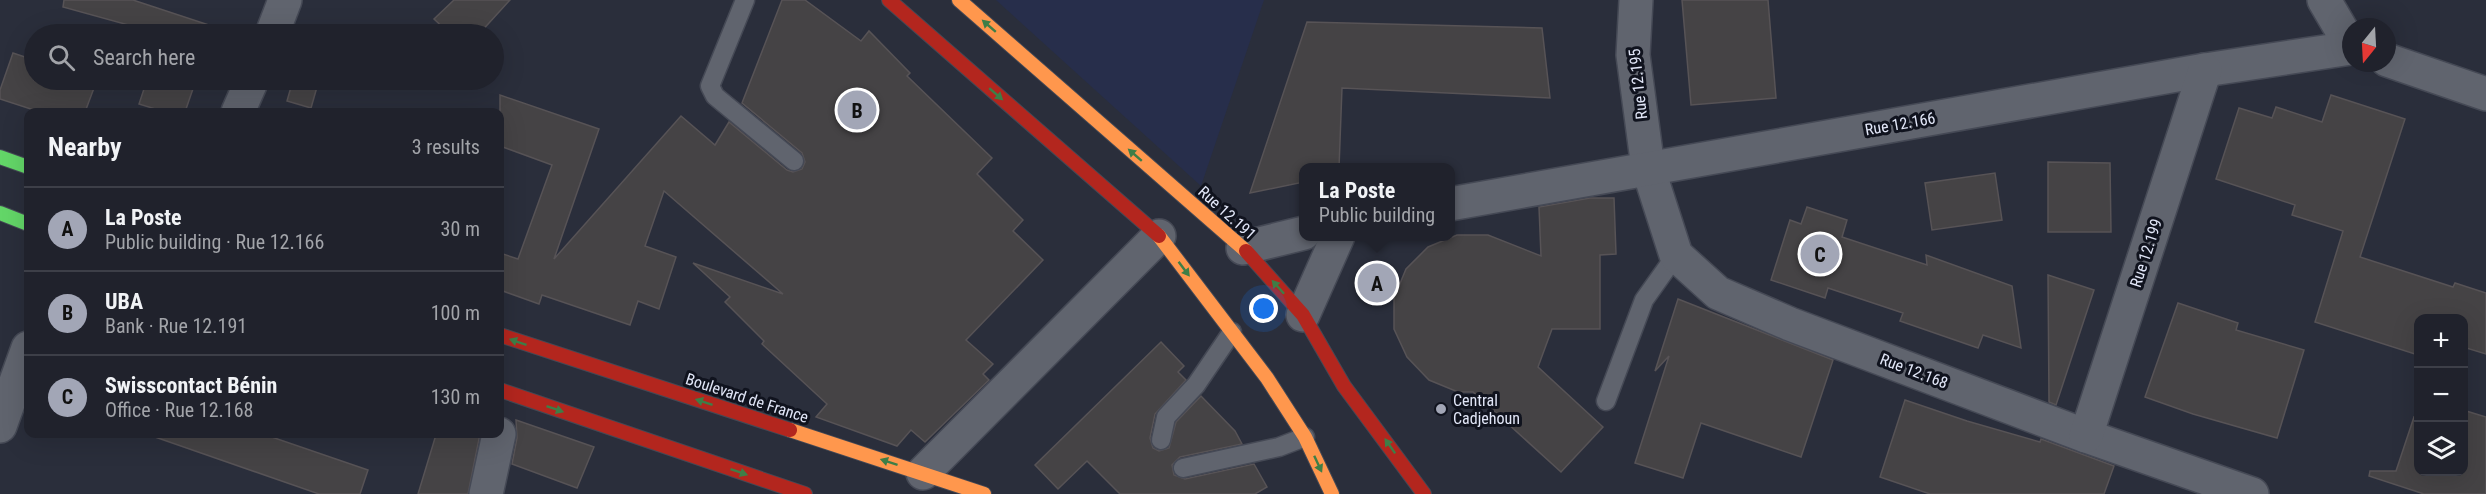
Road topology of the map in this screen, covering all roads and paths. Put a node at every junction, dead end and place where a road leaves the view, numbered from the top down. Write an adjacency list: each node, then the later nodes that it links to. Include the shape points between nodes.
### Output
1 (285, 0): 7 (street)
2 (745, 0): 16 (lane, via 710,86 722,102)
3 (889, 0): 23 (main road, one-way to 23)
4 (959, 0): 25 (main road, Rue 12.191, one-way to 4)
5 (1636, 0): 18 (street, Rue 12.195, via 1633,55)
6 (2324, 0): 8 (street)
7 (276, 24)
8 (2342, 31)
9 (2342, 48): 11 (street, Rue 12.166)
10 (2396, 63): 13 (street)
11 (2205, 70): 18 (street, Rue 12.166); 34 (street, Rue 12.199)
12 (248, 90): 14 (street)
13 (2486, 94)
14 (240, 108)
15 (0, 157): 17 (main road)
16 (794, 161)
17 (24, 166)
18 (1648, 168): 19 (street, Rue 12.166); 26 (street)
19 (1455, 203)
20 (0, 213): 21 (main road)
21 (24, 222)
22 (1299, 234): 25 (street)
23 (1159, 236): 28 (main road, one-way to 28); 39 (street)
24 (1336, 241): 27 (street)
25 (1243, 248): 27 (main road, Rue 12.191, one-way to 25)
26 (1676, 255): 32 (lane, via 1644,300); 34 (street, Rue 12.168, via 1718,293)
27 (1303, 315): 45 (main road, Rue 12.191, one-way to 27, via 1344,386)
28 (1232, 332): 35 (main road); 37 (lane, via 1196,385 1166,417)
29 (504, 336): 39 (main road, Boulevard de France, one-way to 29)
30 (24, 359): 33 (street)
31 (504, 391): 42 (main road, one-way to 42)
32 (1606, 401)
33 (0, 426)
34 (2086, 436): 40 (street, Rue 12.168)
35 (1305, 437): 38 (lane, via 1279,447); 44 (main road, one-way to 44)
36 (498, 438): 41 (street)
37 (1161, 440)
38 (1184, 468)
39 (923, 473): 43 (main road, Boulevard de France)
40 (2233, 491)
41 (486, 494)
42 (805, 494)
43 (984, 494)
44 (1332, 494)
45 (1424, 494)

